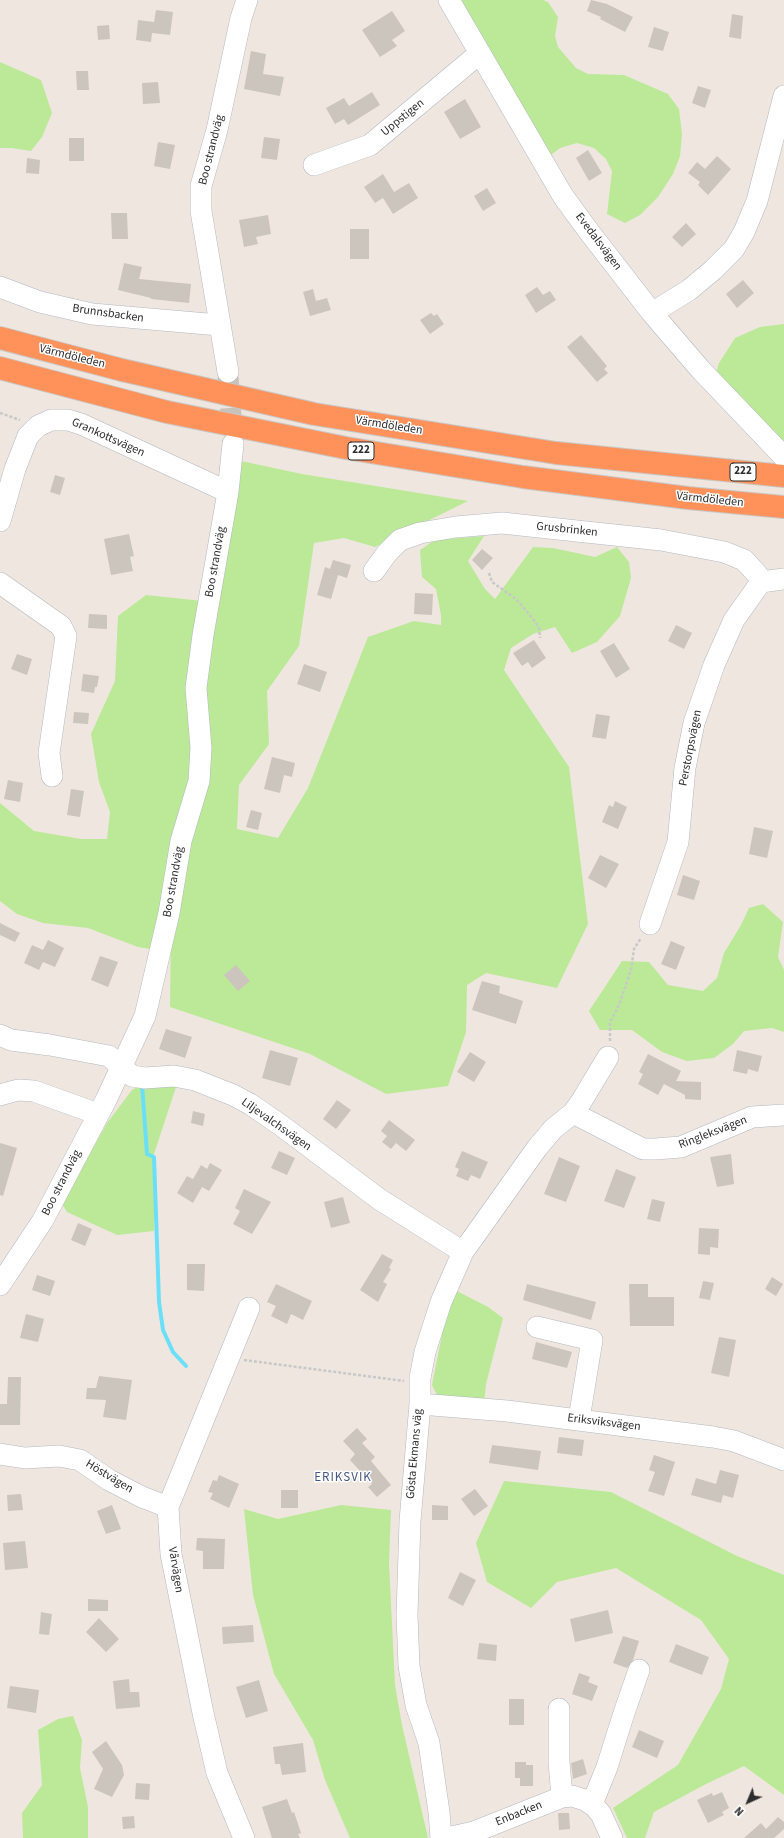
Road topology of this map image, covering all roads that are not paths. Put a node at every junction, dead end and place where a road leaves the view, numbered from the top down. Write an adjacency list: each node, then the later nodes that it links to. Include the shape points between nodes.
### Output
1 (247, 0): 8 (street, Boo strandväg, via 202,186 201,211)
2 (449, 0): 3 (street, Evedalsvägen)
3 (480, 53): 5 (street, Uppstigen, via 370,145); 7 (street, Evedalsvägen, via 563,196)
4 (784, 96): 7 (street, via 757,201 734,249 689,290)
5 (314, 165)
6 (0, 287): 8 (street, Brunnsbacken, via 40,302 92,314)
7 (652, 313): 13 (street, Evedalsvägen, via 700,369)
8 (219, 325): 11 (street, Boo strandväg)
9 (0, 338): 14 (highway, Värmdöleden / 222, via 122,370 314,414 556,453)
10 (0, 368): 16 (highway, Värmdöleden / 222, via 166,412 346,448 523,477)
11 (228, 372)
12 (233, 444): 15 (street, Boo strandväg)
13 (784, 457)
14 (784, 476)
15 (228, 492): 17 (street, Grankottsvägen, via 81,424 68,420 51,420 38,426 28,436 15,469); 26 (street, Boo strandväg, via 196,688 201,748 199,781 181,841 167,920 145,1016)
16 (784, 507)
17 (0, 521)
18 (374, 571): 20 (street, Grusbrinken, via 400,540 420,533 456,527 502,523 653,539 724,552 744,560)
19 (784, 579): 20 (street)
20 (761, 582): 23 (street, Perstorpsvägen, via 734,620 719,653 694,723 685,768 678,842)
21 (0, 583): 22 (street, via 61,626 66,636 49,753)
22 (52, 776)
23 (650, 924)
24 (0, 1035): 26 (street, Liljevalchsvägen, via 11,1040 109,1056)
25 (608, 1057): 28 (street)
26 (121, 1068): 29 (street, Boo strandväg); 31 (street, Liljevalchsvägen, via 132,1076 174,1076 195,1080 250,1104 379,1199)
27 (0, 1095): 29 (street, via 18,1090 34,1091)
28 (573, 1113): 30 (street, Ringleksvägen, via 643,1149 681,1147 752,1117); 31 (street, Gösta Ekmans väg, via 537,1148)
29 (98, 1114): 32 (street, Boo strandväg, via 43,1220)
30 (784, 1115)
31 (463, 1252): 35 (street, Gösta Ekmans väg, via 433,1323 425,1352)
32 (0, 1285)
33 (249, 1308): 39 (street, Vårvägen)
34 (537, 1327): 36 (street, via 592,1340)
35 (420, 1404): 36 (street, Eriksviksvägen); 45 (street, Gösta Ekmans väg, via 410,1521 407,1615 409,1666 416,1705 428,1743)
36 (579, 1419): 38 (street, Eriksviksvägen, via 734,1441)
37 (0, 1454): 39 (street, Höstvägen, via 24,1458 59,1456 80,1460 109,1480)
38 (784, 1460)
39 (168, 1507): 44 (street, Vårvägen, via 171,1554 206,1728 217,1773)
40 (639, 1670): 43 (street)
41 (559, 1709): 42 (street)
42 (562, 1797): 43 (street, Enbacken, via 572,1796); 46 (street, Enbacken, via 474,1832)
43 (592, 1804): 47 (street, via 601,1814)
44 (244, 1838)
45 (441, 1838)
46 (446, 1838)
47 (612, 1838)

